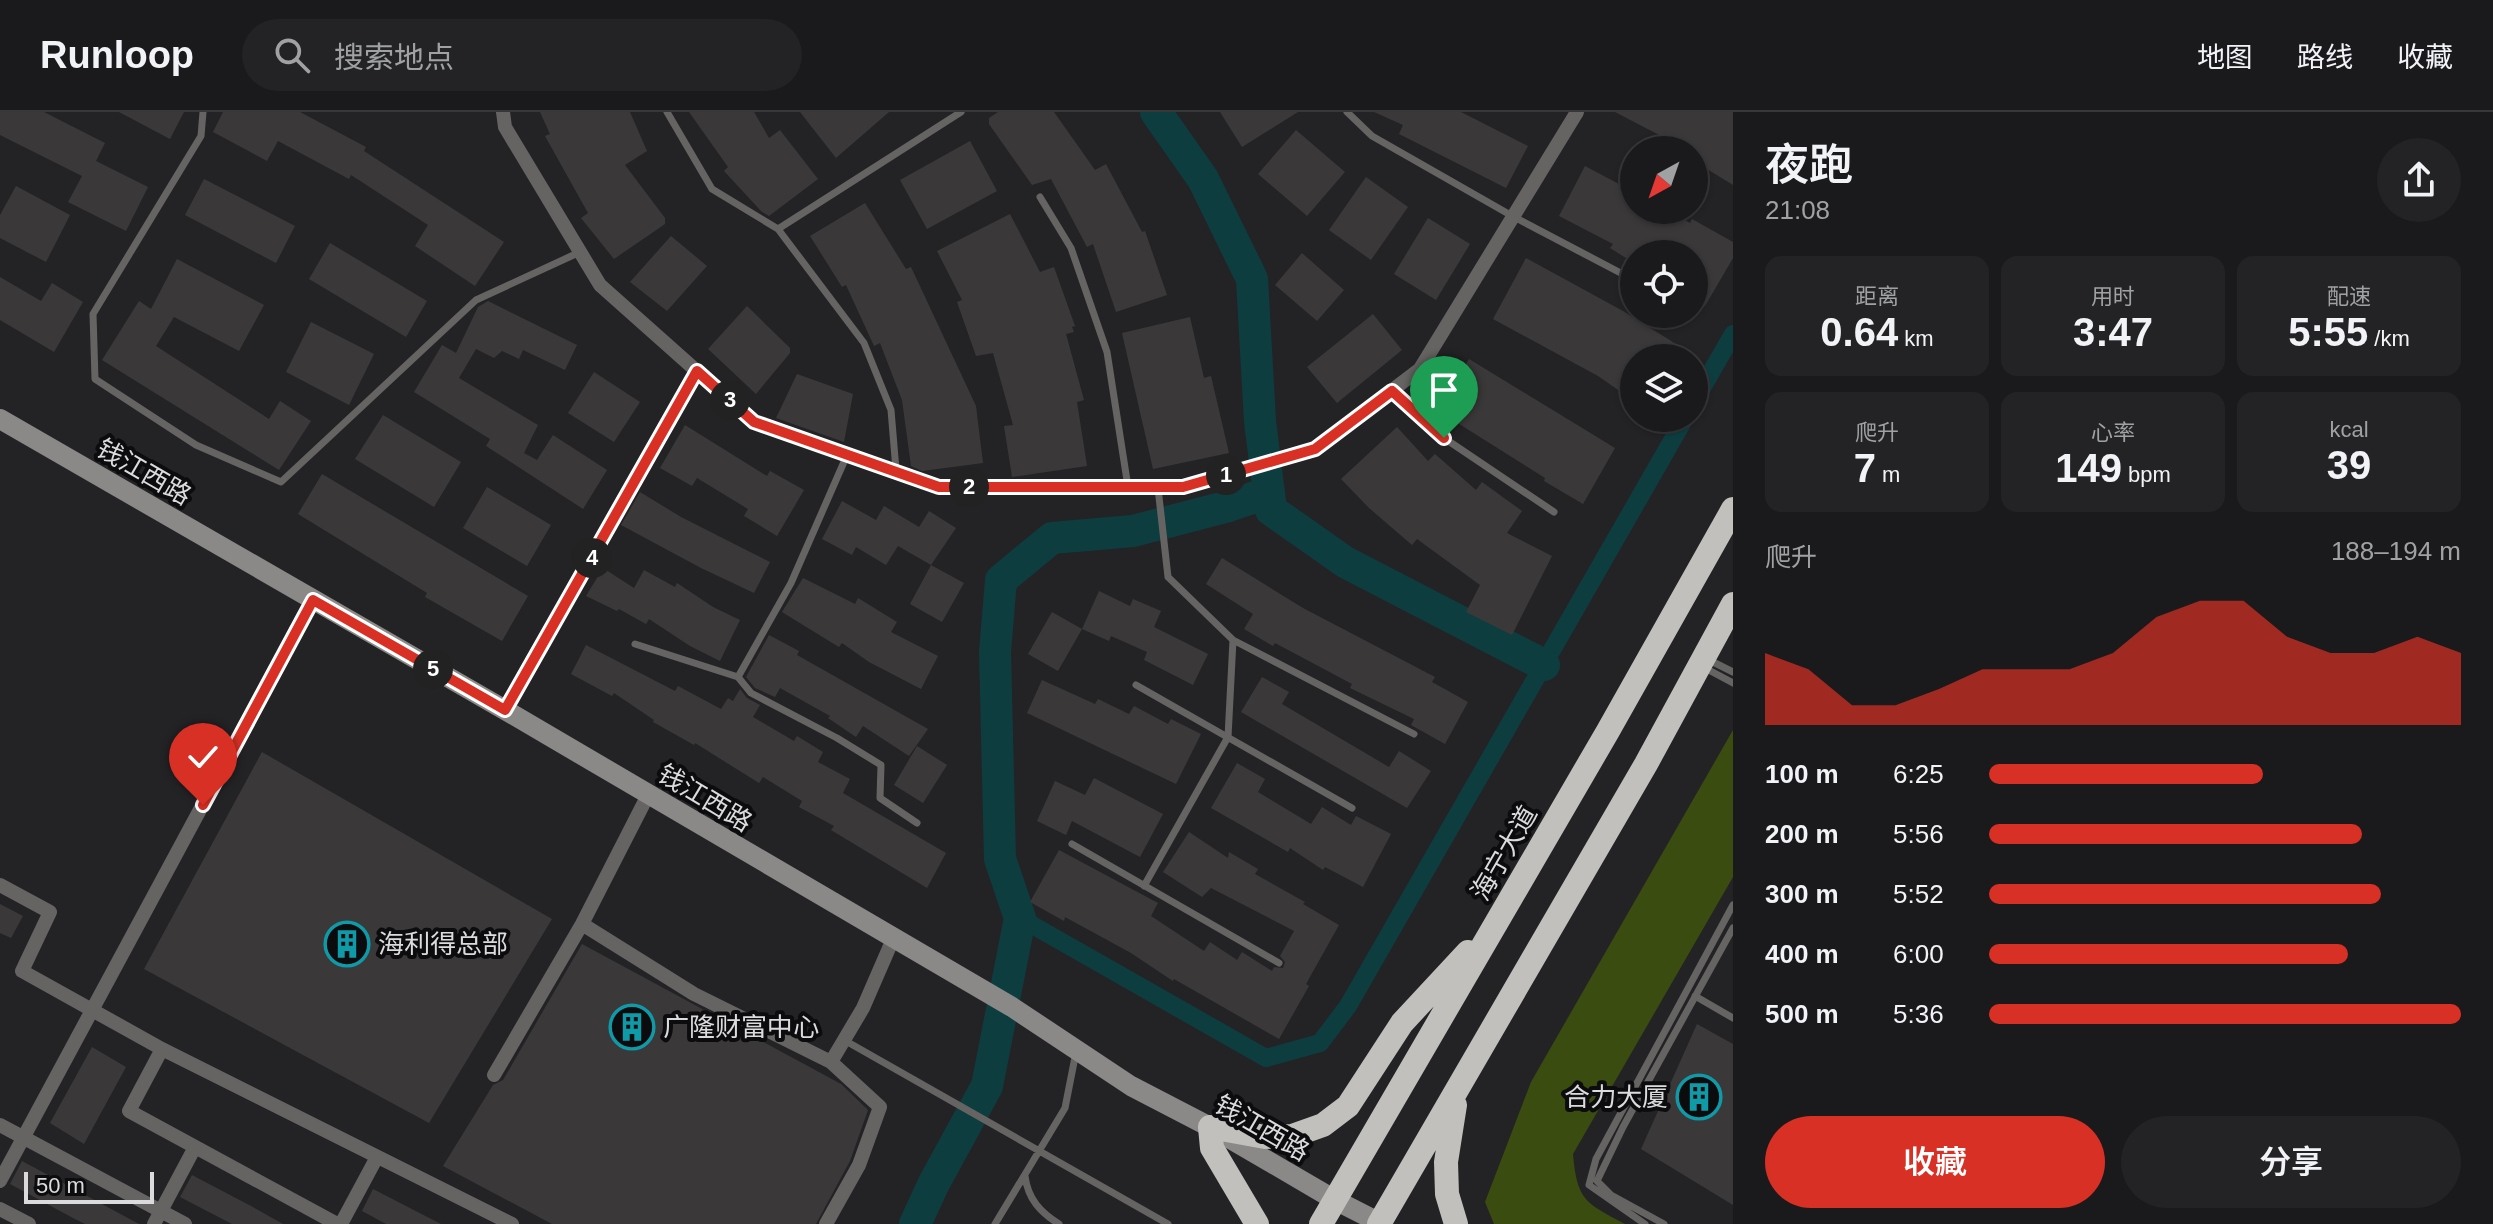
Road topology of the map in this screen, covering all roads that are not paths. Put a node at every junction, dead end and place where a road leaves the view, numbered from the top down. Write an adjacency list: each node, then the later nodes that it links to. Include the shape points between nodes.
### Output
1 (203, 112): 10 (lane, via 201,136 93,314 95,379 196,445 281,482 476,300)
2 (503, 112): 10 (street, via 505,127)
3 (667, 112): 9 (lane, via 712,189)
4 (961, 112): 9 (lane)
5 (1347, 112): 8 (lane, via 1372,136)
6 (1577, 112): 8 (street)
7 (1040, 197): 17 (lane, via 1071,248 1107,352)
8 (1514, 217): 11 (lane); 13 (street, via 1420,369)
9 (778, 229): 16 (lane, via 864,343 891,410)
10 (580, 252): 12 (street, via 600,285)
11 (1620, 273)
12 (697, 371): 15 (street, via 754,422); 30 (lane)
13 (1392, 391): 18 (street, via 1315,449 1183,487); 20 (lane, via 1444,438)
14 (0, 419): 21 (main road, 钱江西路)
15 (847, 455): 16 (street); 27 (lane, via 791,583)
16 (897, 472): 17 (street, via 939,487)
17 (1128, 487): 18 (street)
18 (1158, 488): 23 (lane, via 1168,577)
19 (1733, 509): 40 (highway, 海宁大道)
20 (1554, 512)
21 (313, 600): 30 (main road, 钱江西路); 46 (street)
22 (1733, 604): 25 (highway)
23 (1233, 640): 31 (lane); 32 (lane)
24 (635, 644): 27 (lane)
25 (1702, 661): 26 (lane); 28 (lane); 53 (highway)
26 (1733, 672)
27 (738, 677): 35 (lane, via 751,693 881,765 880,798)
28 (1733, 683)
29 (1136, 685): 32 (lane)
30 (505, 710): 33 (main road, 钱江西路)
31 (1414, 734)
32 (1228, 737): 34 (lane); 38 (lane)
33 (648, 795): 41 (street); 43 (main road, 钱江西路)
34 (1352, 808)
35 (917, 823)
36 (1072, 844): 38 (lane)
37 (0, 885): 46 (street, via 50,912 22,971)
38 (1144, 886): 44 (lane)
39 (1733, 905): 77 (lane, via 1596,1159 1589,1185)
40 (1497, 921): 55 (highway, via 1402,1023 1348,1106 1323,1125 1292,1136 1265,1137); 62 (highway, 海宁大道)
41 (582, 924): 51 (street, via 694,994); 52 (street)
42 (1733, 928): 45 (lane)
43 (893, 939): 48 (street); 50 (main road, 钱江西路)
44 (1279, 963)
45 (1695, 996): 47 (lane); 78 (lane, via 1597,1181 1611,1195)
46 (93, 1010): 49 (street); 56 (street)
47 (1733, 1018)
48 (844, 1040): 51 (street); 58 (lane)
49 (162, 1049): 57 (street, via 129,1111); 59 (street)
50 (1076, 1050): 55 (main road, 钱江西路); 58 (lane, via 1065,1108)
51 (831, 1062): 69 (street, via 880,1107 859,1165)
52 (494, 1075)
53 (1457, 1090): 75 (highway); 76 (highway, via 1446,1162 1447,1194)
54 (0, 1125): 56 (street)
55 (1210, 1127): 62 (main road, 钱江西路); 73 (highway, via 1212,1148)
56 (23, 1138): 61 (street); 64 (street)
57 (195, 1147): 64 (street); 67 (street)
58 (1039, 1152): 60 (lane); 72 (lane)
59 (377, 1157): 67 (street); 68 (street)
60 (1025, 1174): 70 (lane); 71 (lane, via 1027,1193)
61 (0, 1181)
62 (1335, 1200): 74 (highway, 海宁大道); 75 (main road, 钱江西路)
63 (0, 1209): 65 (street)
64 (157, 1218): 66 (street)
65 (29, 1224)
66 (185, 1224)
67 (339, 1224)
68 (512, 1224)
69 (826, 1224)
70 (995, 1224)
71 (1059, 1224)
72 (1168, 1224)
73 (1257, 1224)
74 (1321, 1224)
75 (1380, 1224)
76 (1456, 1224)
77 (1645, 1224)
78 (1664, 1224)

